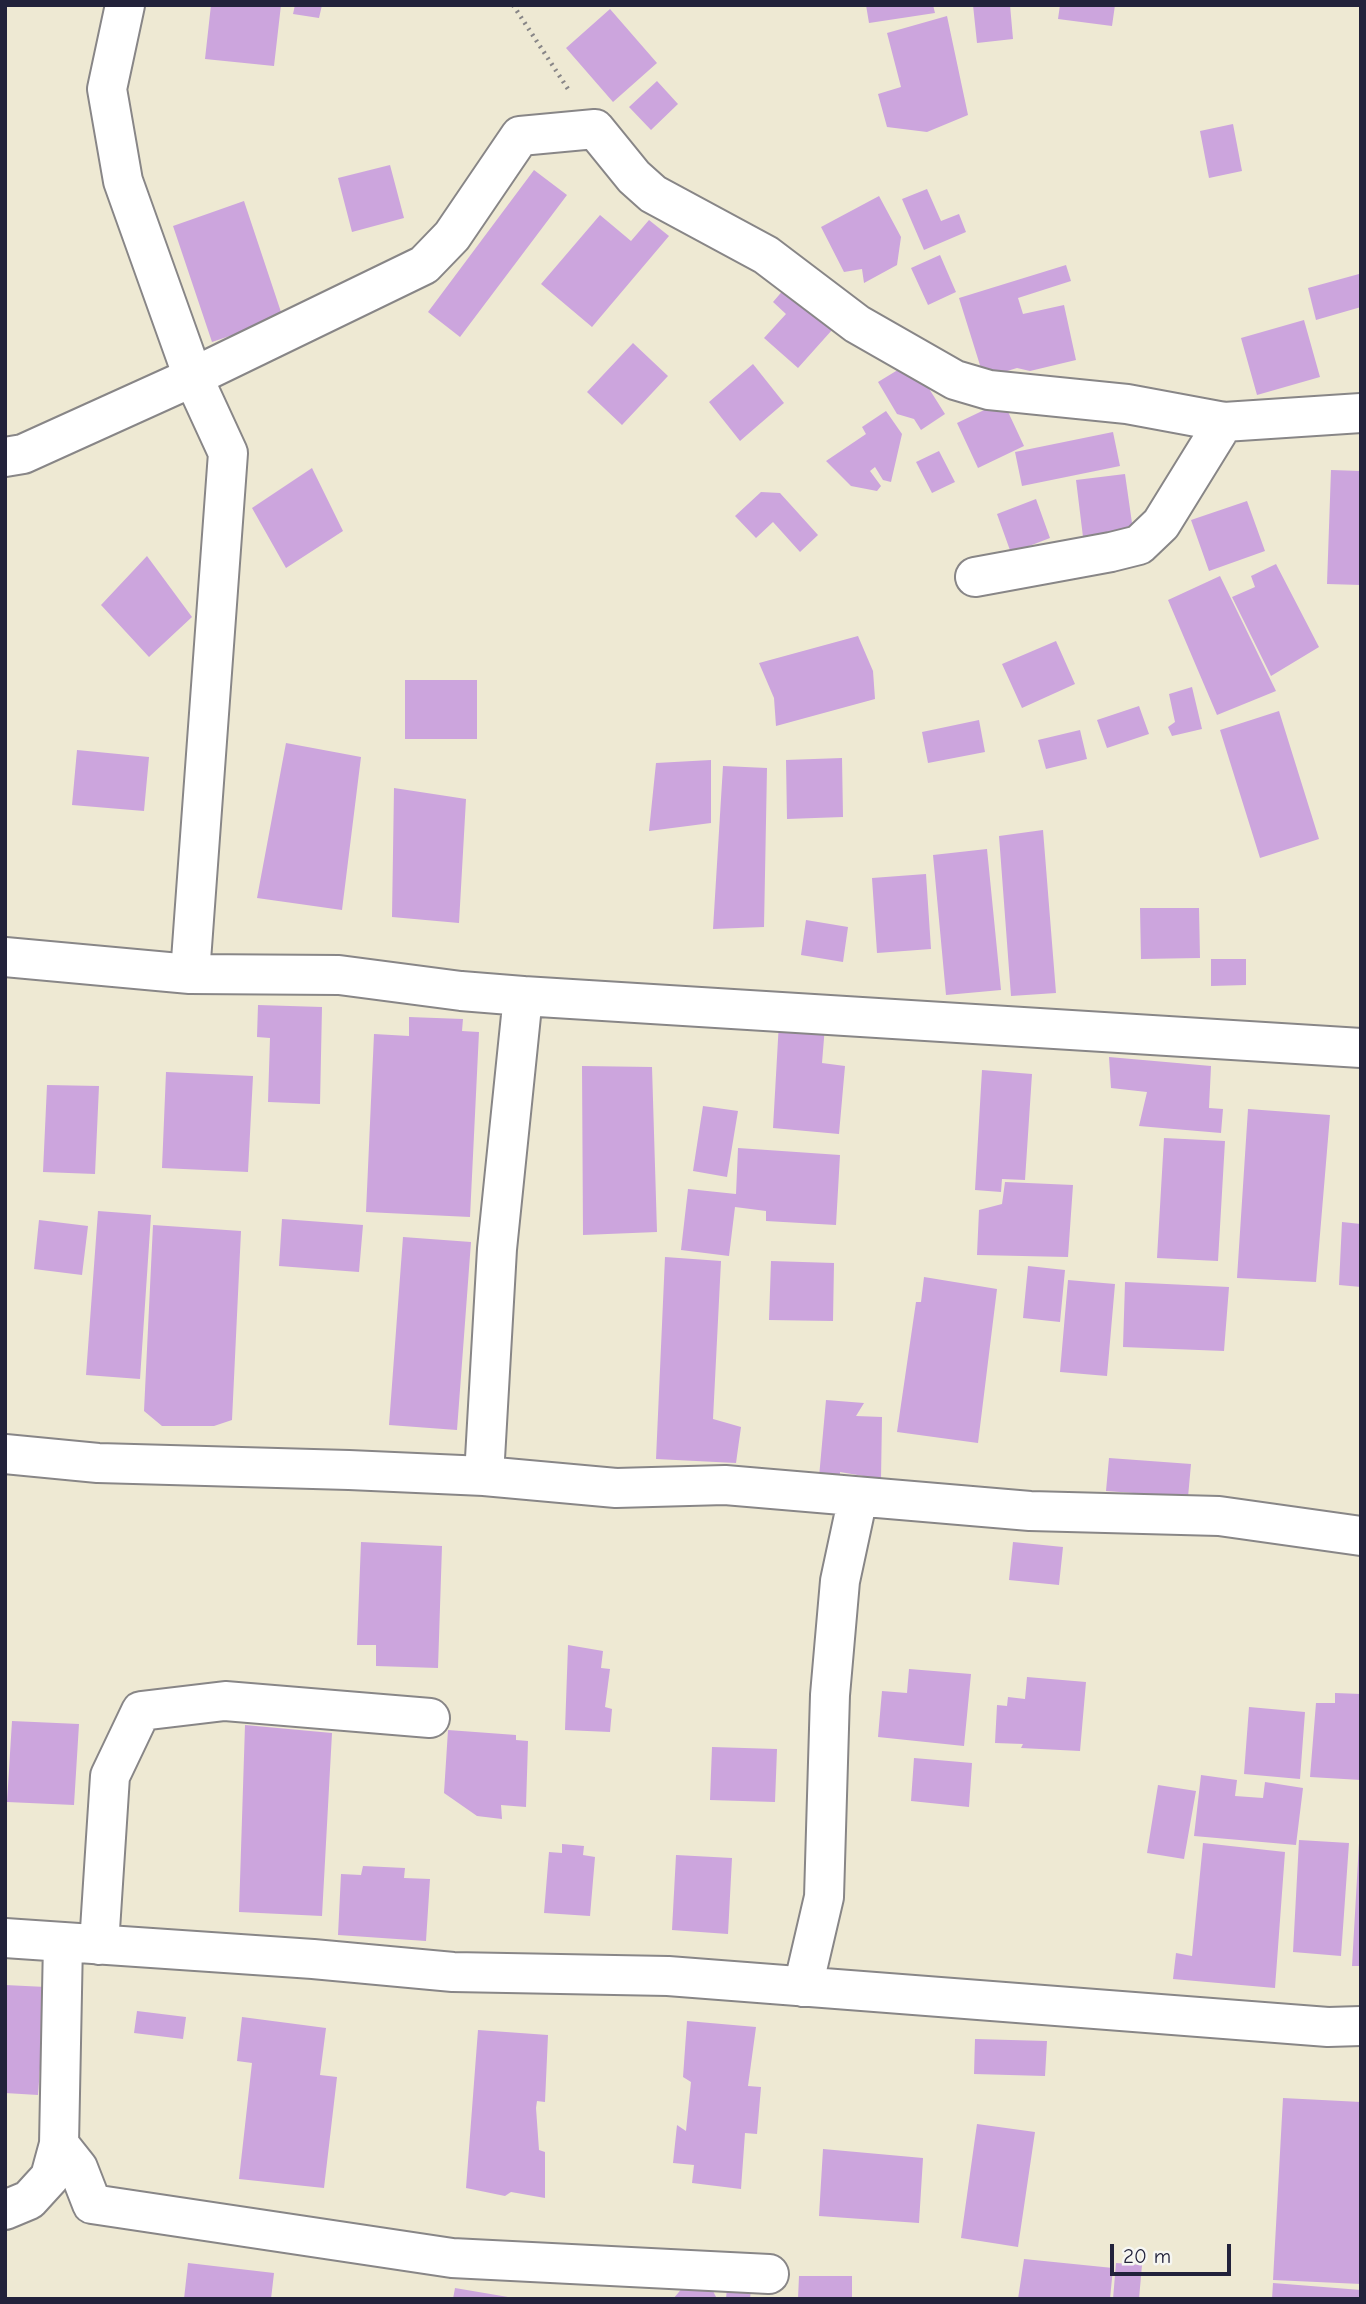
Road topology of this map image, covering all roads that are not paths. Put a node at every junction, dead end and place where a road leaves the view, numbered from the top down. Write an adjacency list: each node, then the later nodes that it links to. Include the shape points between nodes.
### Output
1 (125, 5): 2 (street, via 107,89 123,181)
2 (193, 377): 4 (street, via 424,265 452,236 520,136 595,130 653,194 766,256 857,324 956,380 989,390 1127,404); 5 (street, via 23,454); 8 (street, via 228,453)
3 (1361, 413): 4 (street)
4 (1224, 422): 6 (street, via 1161,524 1139,545)
5 (5, 457)
6 (975, 577)
7 (5, 957): 8 (street)
8 (191, 974): 9 (street, via 339,975)
9 (523, 996): 10 (street); 12 (street, via 497,1249)
10 (1361, 1048)
11 (5, 1454): 12 (street, via 98,1463)
12 (484, 1476): 13 (street, via 616,1488 725,1485)
13 (858, 1497): 14 (street, via 1030,1511 1219,1516); 18 (street, via 840,1580 830,1695 824,1897)
14 (1361, 1536)
15 (430, 1718): 17 (street, via 225,1701 141,1711 110,1776)
16 (5, 1938): 17 (street)
17 (81, 1944): 18 (street, via 453,1972 668,1976); 20 (street)
18 (803, 1987): 19 (street)
19 (1361, 2026)
20 (59, 2144): 21 (street, via 50,2176 29,2200); 22 (street, via 78,2168 92,2204 452,2258)
21 (5, 2210)
22 (769, 2274)

